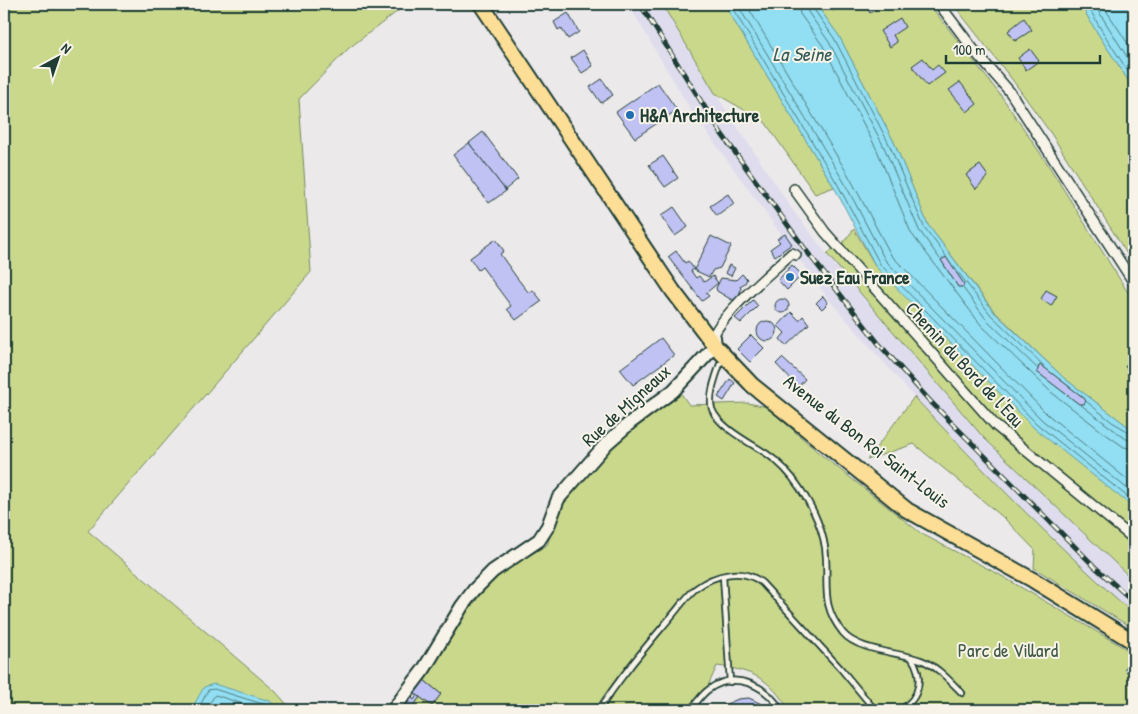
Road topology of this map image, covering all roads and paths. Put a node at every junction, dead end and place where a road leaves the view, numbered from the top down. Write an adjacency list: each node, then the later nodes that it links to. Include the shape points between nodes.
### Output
1 (481, 4): 6 (main road, Avenue du Bon Roi Saint-Louis, via 657,268)
2 (939, 4): 5 (street, via 1010,92)
3 (794, 190): 8 (street, Chemin du Bord de l'Eau, via 825,232 996,426)
4 (796, 255): 6 (street, via 792,253 720,322)
5 (1134, 283)
6 (715, 340): 10 (main road, Avenue du Bon Roi Saint-Louis, via 761,382 906,500); 14 (street, Rue de Migneaux, via 673,391 607,443 558,499 539,540 492,571 474,590 424,669)
7 (720, 364): 11 (lane, via 712,392 712,409 721,421 769,455 798,486 811,506 826,556 828,607 844,634 853,641)
8 (1134, 539)
9 (723, 576): 12 (lane); 15 (lane, via 695,589 639,654); 18 (lane, via 747,574 762,583 842,669)
10 (1134, 642)
11 (911, 657): 13 (lane, via 933,666); 19 (lane, via 920,678 919,689 907,706)
12 (730, 682): 16 (lane, via 708,690); 17 (lane, via 745,681 756,685 776,701)
13 (962, 693)
14 (393, 710)
15 (599, 710)
16 (690, 710)
17 (781, 710)
18 (875, 710)
19 (900, 710)

